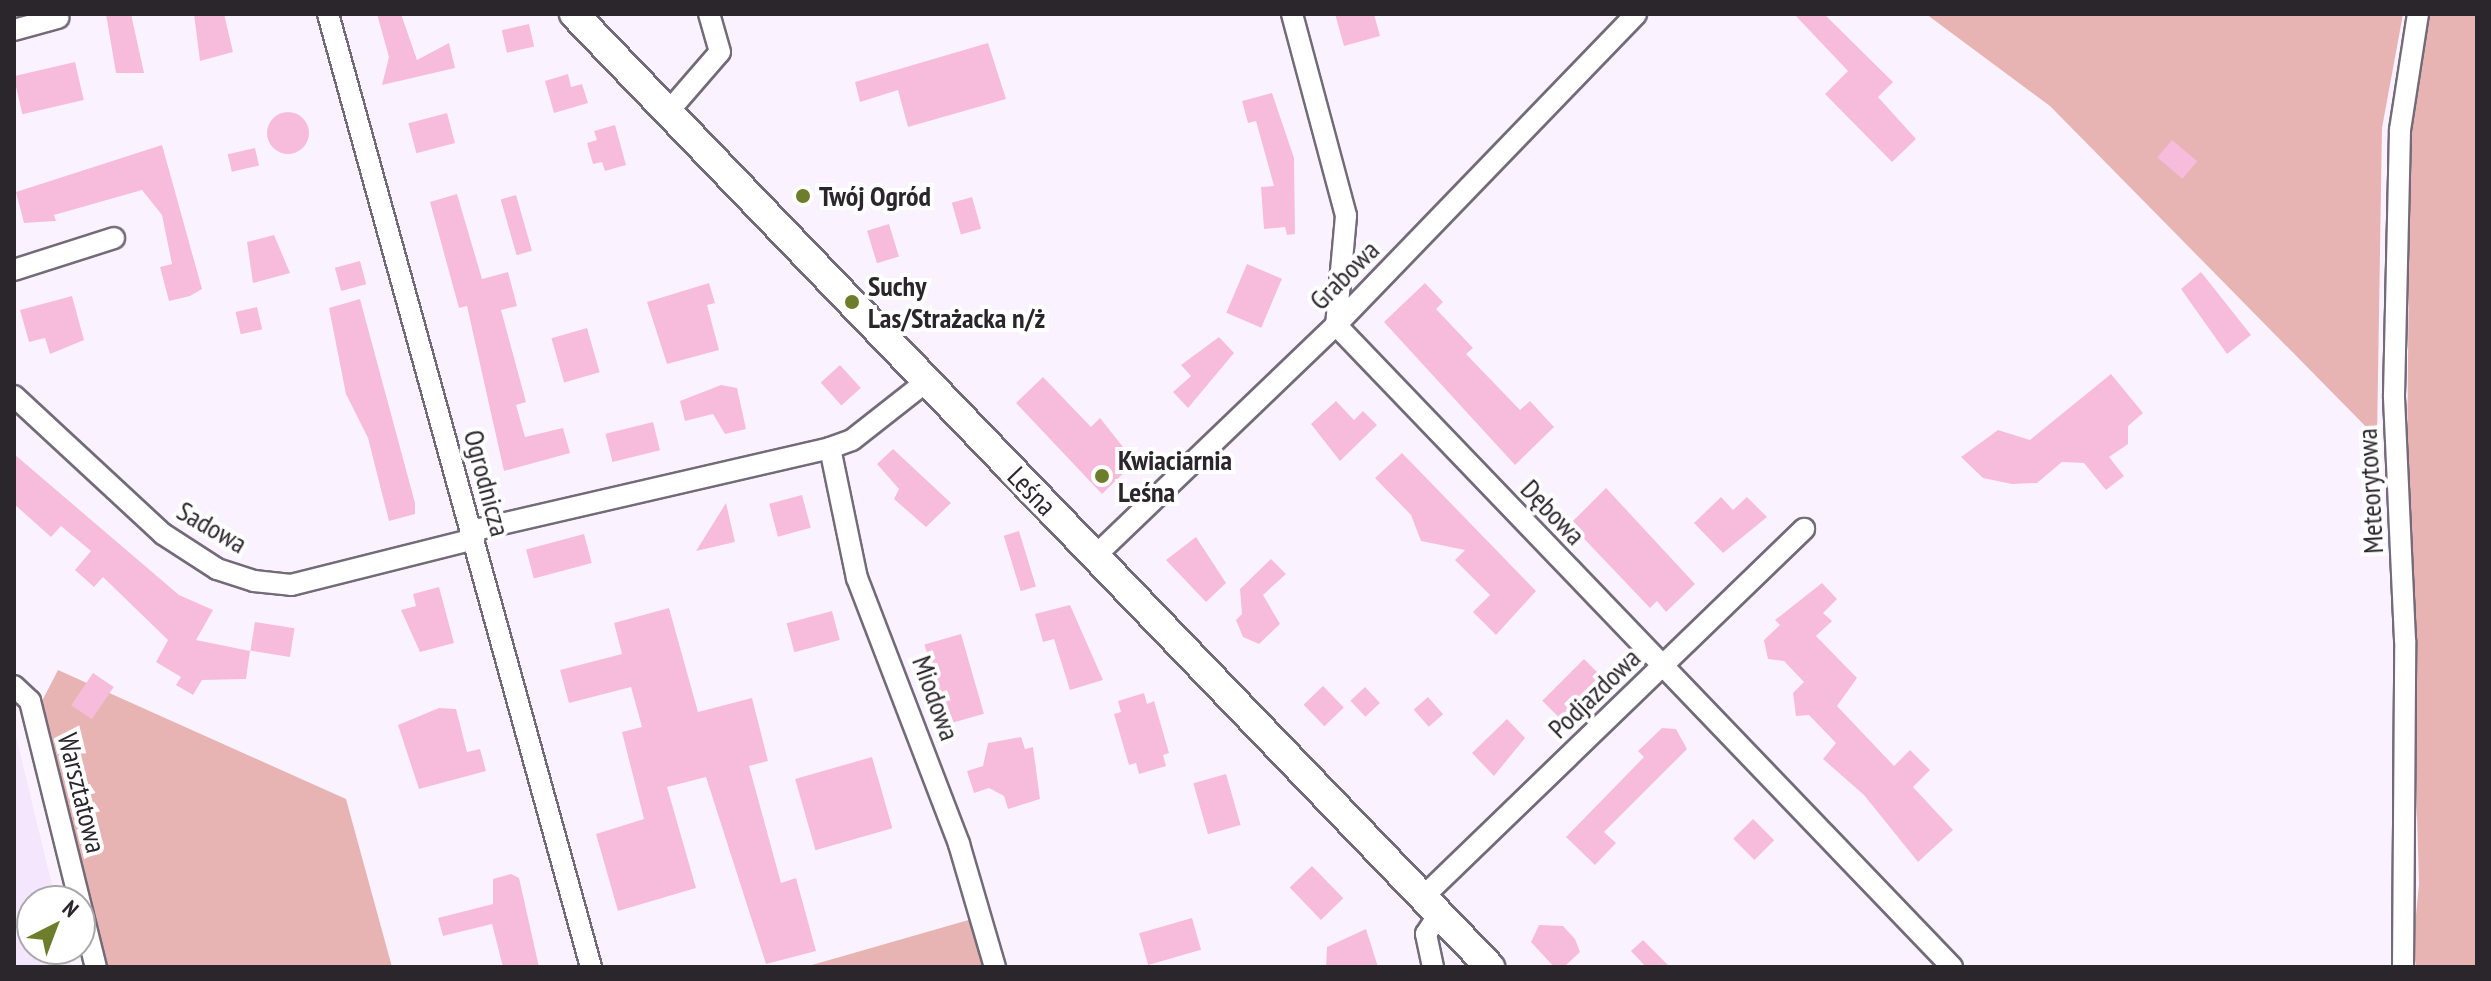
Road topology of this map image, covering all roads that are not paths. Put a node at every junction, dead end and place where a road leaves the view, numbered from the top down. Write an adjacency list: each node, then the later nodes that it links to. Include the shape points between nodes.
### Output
1 (328, 14): 17 (street, Ogrodnicza)
2 (574, 14): 9 (street, Leśna)
3 (709, 14): 9 (street, via 720,52)
4 (1292, 14): 12 (street, via 1346,216)
5 (2418, 14): 28 (street, Meteorytowa, via 2400,130 2394,395 2405,640)
6 (58, 18): 8 (street)
7 (1625, 18): 12 (street, Grabowa)
8 (14, 30)
9 (668, 112): 13 (street, Leśna)
10 (114, 238): 11 (street)
11 (14, 270)
12 (1336, 325): 18 (street, Grabowa); 19 (street, Dębowa)
13 (927, 381): 15 (street, Sadowa, via 852,440); 18 (street, Leśna)
14 (14, 396): 17 (street, Sadowa, via 163,534 217,569 254,581 291,585)
15 (830, 448): 17 (street, Sadowa); 24 (street, Miodowa, via 857,578 959,844)
16 (1804, 529): 19 (street, Podjazdowa)
17 (473, 535): 23 (street, Ogrodnicza)
18 (1095, 556): 21 (street, Leśna)
19 (1662, 666): 21 (street, Podjazdowa); 27 (street, Dębowa)
20 (14, 686): 22 (street, Warsztatowa, via 30,701)
21 (1431, 906): 25 (street, via 1426,934); 26 (street, Leśna)
22 (96, 967)
23 (591, 967)
24 (995, 967)
25 (1433, 967)
26 (1490, 967)
27 (1952, 967)
28 (2403, 967)

